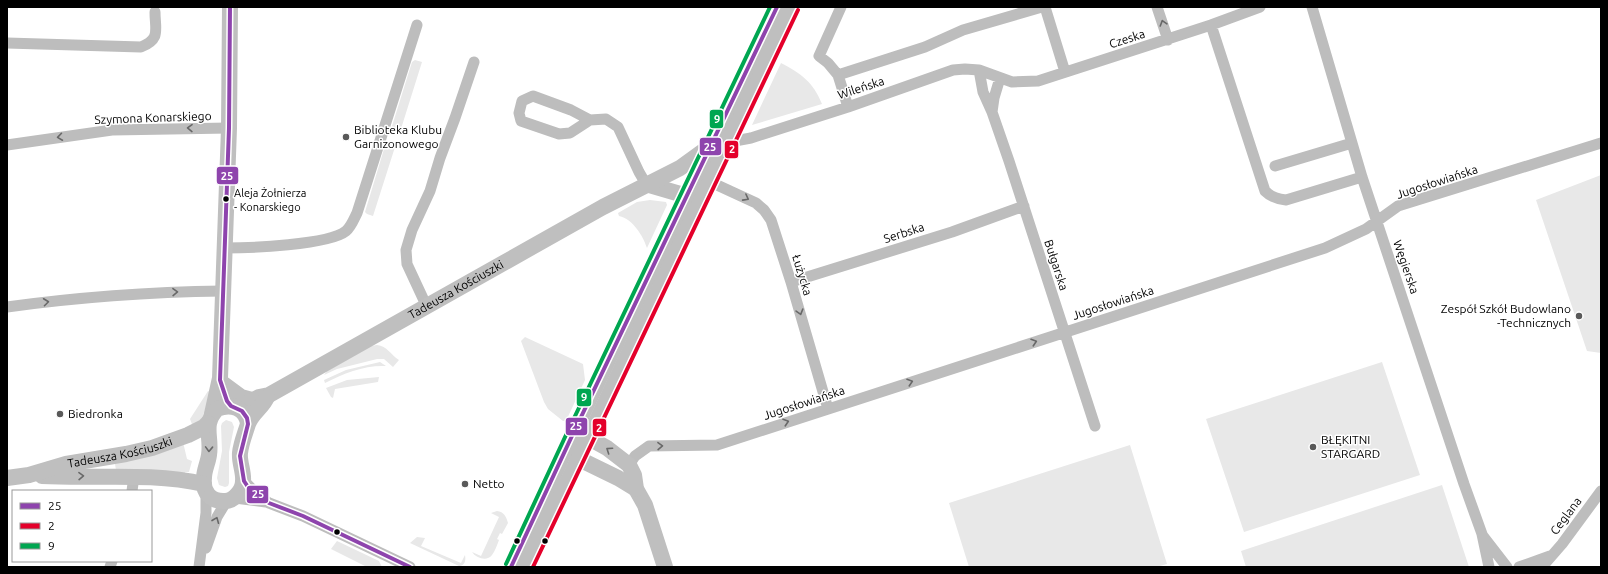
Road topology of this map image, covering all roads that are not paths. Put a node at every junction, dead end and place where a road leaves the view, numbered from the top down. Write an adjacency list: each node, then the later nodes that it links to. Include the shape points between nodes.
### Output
1 (230, 7): 23 (street)
2 (777, 7): 28 (street)
3 (793, 7): 24 (street)
4 (840, 7): 18 (street, via 819,56)
5 (1042, 7): 18 (street, via 963,30 925,47)
6 (1045, 7): 17 (street)
7 (1157, 7): 13 (street, one-way to 7)
8 (1260, 7): 12 (street, Czeska)
9 (1312, 7): 25 (street, Węgierska)
10 (155, 12): 14 (street, via 155,38 151,43 141,47)
11 (417, 25): 37 (street, via 357,213 347,231 338,236 314,241)
12 (1211, 25): 13 (street, Czeska); 31 (street, via 1265,191 1270,196 1286,200)
13 (1168, 40): 17 (street, Czeska)
14 (7, 43)
15 (474, 62): 41 (street, via 430,191 406,250 407,264)
16 (979, 70): 19 (street, Wileńska); 20 (street, Wileńska, via 953,70); 21 (street, Bułgarska, via 983,92)
17 (1065, 72): 19 (street, Czeska, via 1038,81 1012,82)
18 (838, 75): 20 (street)
19 (1000, 78): 21 (street, Bułgarska)
20 (848, 107): 24 (street, Wileńska, via 751,138)
21 (992, 112): 35 (street, Bułgarska)
22 (590, 120): 22 (street, via 570,133 559,134 521,122 519,113 522,101 533,96); 33 (street, via 606,119 618,127)
23 (229, 128): 27 (street, Szymona Konarskiego, one-way to 27, via 112,130); 37 (street)
24 (730, 141): 28 (street, Wileńska); 32 (street)
25 (1352, 143): 29 (street); 31 (street, Węgierska)
26 (1601, 143): 36 (street, Jugosłowiańska, via 1398,206)
27 (7, 145)
28 (711, 146): 30 (street, Tadeusza Kościuszki); 32 (street)
29 (1275, 166)
30 (680, 168): 32 (street); 33 (street, Tadeusza Kościuszki)
31 (1362, 176): 36 (street, Węgierska)
32 (704, 179): 34 (street); 38 (street, Łużycka, one-way to 38, via 756,202 764,210 771,220); 51 (street)
33 (646, 184): 34 (street); 41 (street, Tadeusza Kościuszki)
34 (687, 196): 50 (street)
35 (1024, 206): 38 (street, Serbska, via 952,232); 42 (street, Bułgarska)
36 (1377, 222): 42 (street, Jugosłowiańska, via 1325,248); 63 (street, Węgierska)
37 (225, 248): 39 (street)
38 (791, 282): 46 (street, Łużycka, one-way to 46)
39 (223, 291): 40 (street, one-way to 39, via 147,292); 43 (street)
40 (7, 307)
41 (427, 307): 44 (street, Tadeusza Kościuszki)
42 (1064, 332): 46 (street, Jugosłowiańska, one-way to 42); 49 (street, Bułgarska)
43 (221, 382): 44 (street, via 241,397); 45 (street, via 227,401); 47 (street)
44 (259, 398): 45 (street, Tadeusza Kościuszki); 48 (street, Tadeusza Kościuszki, via 265,402)
45 (233, 407): 47 (street, Tadeusza Kościuszki, via 217,409); 48 (street, via 247,417)
46 (828, 409): 53 (street, Jugosłowiańska, one-way to 46, via 635,456 649,446 717,445)
47 (210, 419): 54 (street, Tadeusza Kościuszki, via 204,428 152,448 66,464); 58 (street, one-way to 58, via 210,447 204,477)
48 (248, 424): 56 (street, via 240,456)
49 (1095, 426)
50 (571, 438): 51 (street); 52 (street, via 572,447); 67 (street)
51 (589, 438): 52 (street); 53 (street, one-way to 51)
52 (579, 459): 59 (street); 68 (street)
53 (629, 465): 59 (street)
54 (29, 475): 55 (street, Tadeusza Kościuszki); 57 (street, Tadeusza Kościuszki, one-way to 57)
55 (7, 478)
56 (244, 481): 61 (street); 62 (street)
57 (133, 484): 58 (street, Tadeusza Kościuszki, via 179,478)
58 (205, 488): 61 (street, Tadeusza Kościuszki, via 213,499); 65 (street, via 206,513)
59 (636, 489): 69 (street, via 645,505)
60 (1601, 491): 64 (street, Ceglana, via 1567,538)
61 (231, 500): 62 (street); 65 (street, one-way to 61, via 217,517)
62 (269, 503): 66 (street, via 303,516)
63 (1482, 534): 70 (street, Węgierska); 71 (street, Węgierska)
64 (1550, 556): 72 (street, Ceglana); 73 (street, Ceglana)
65 (199, 567)
66 (410, 567)
67 (510, 567)
68 (526, 567)
69 (665, 567)
70 (1489, 567)
71 (1507, 567)
72 (1519, 567)
73 (1542, 567)

